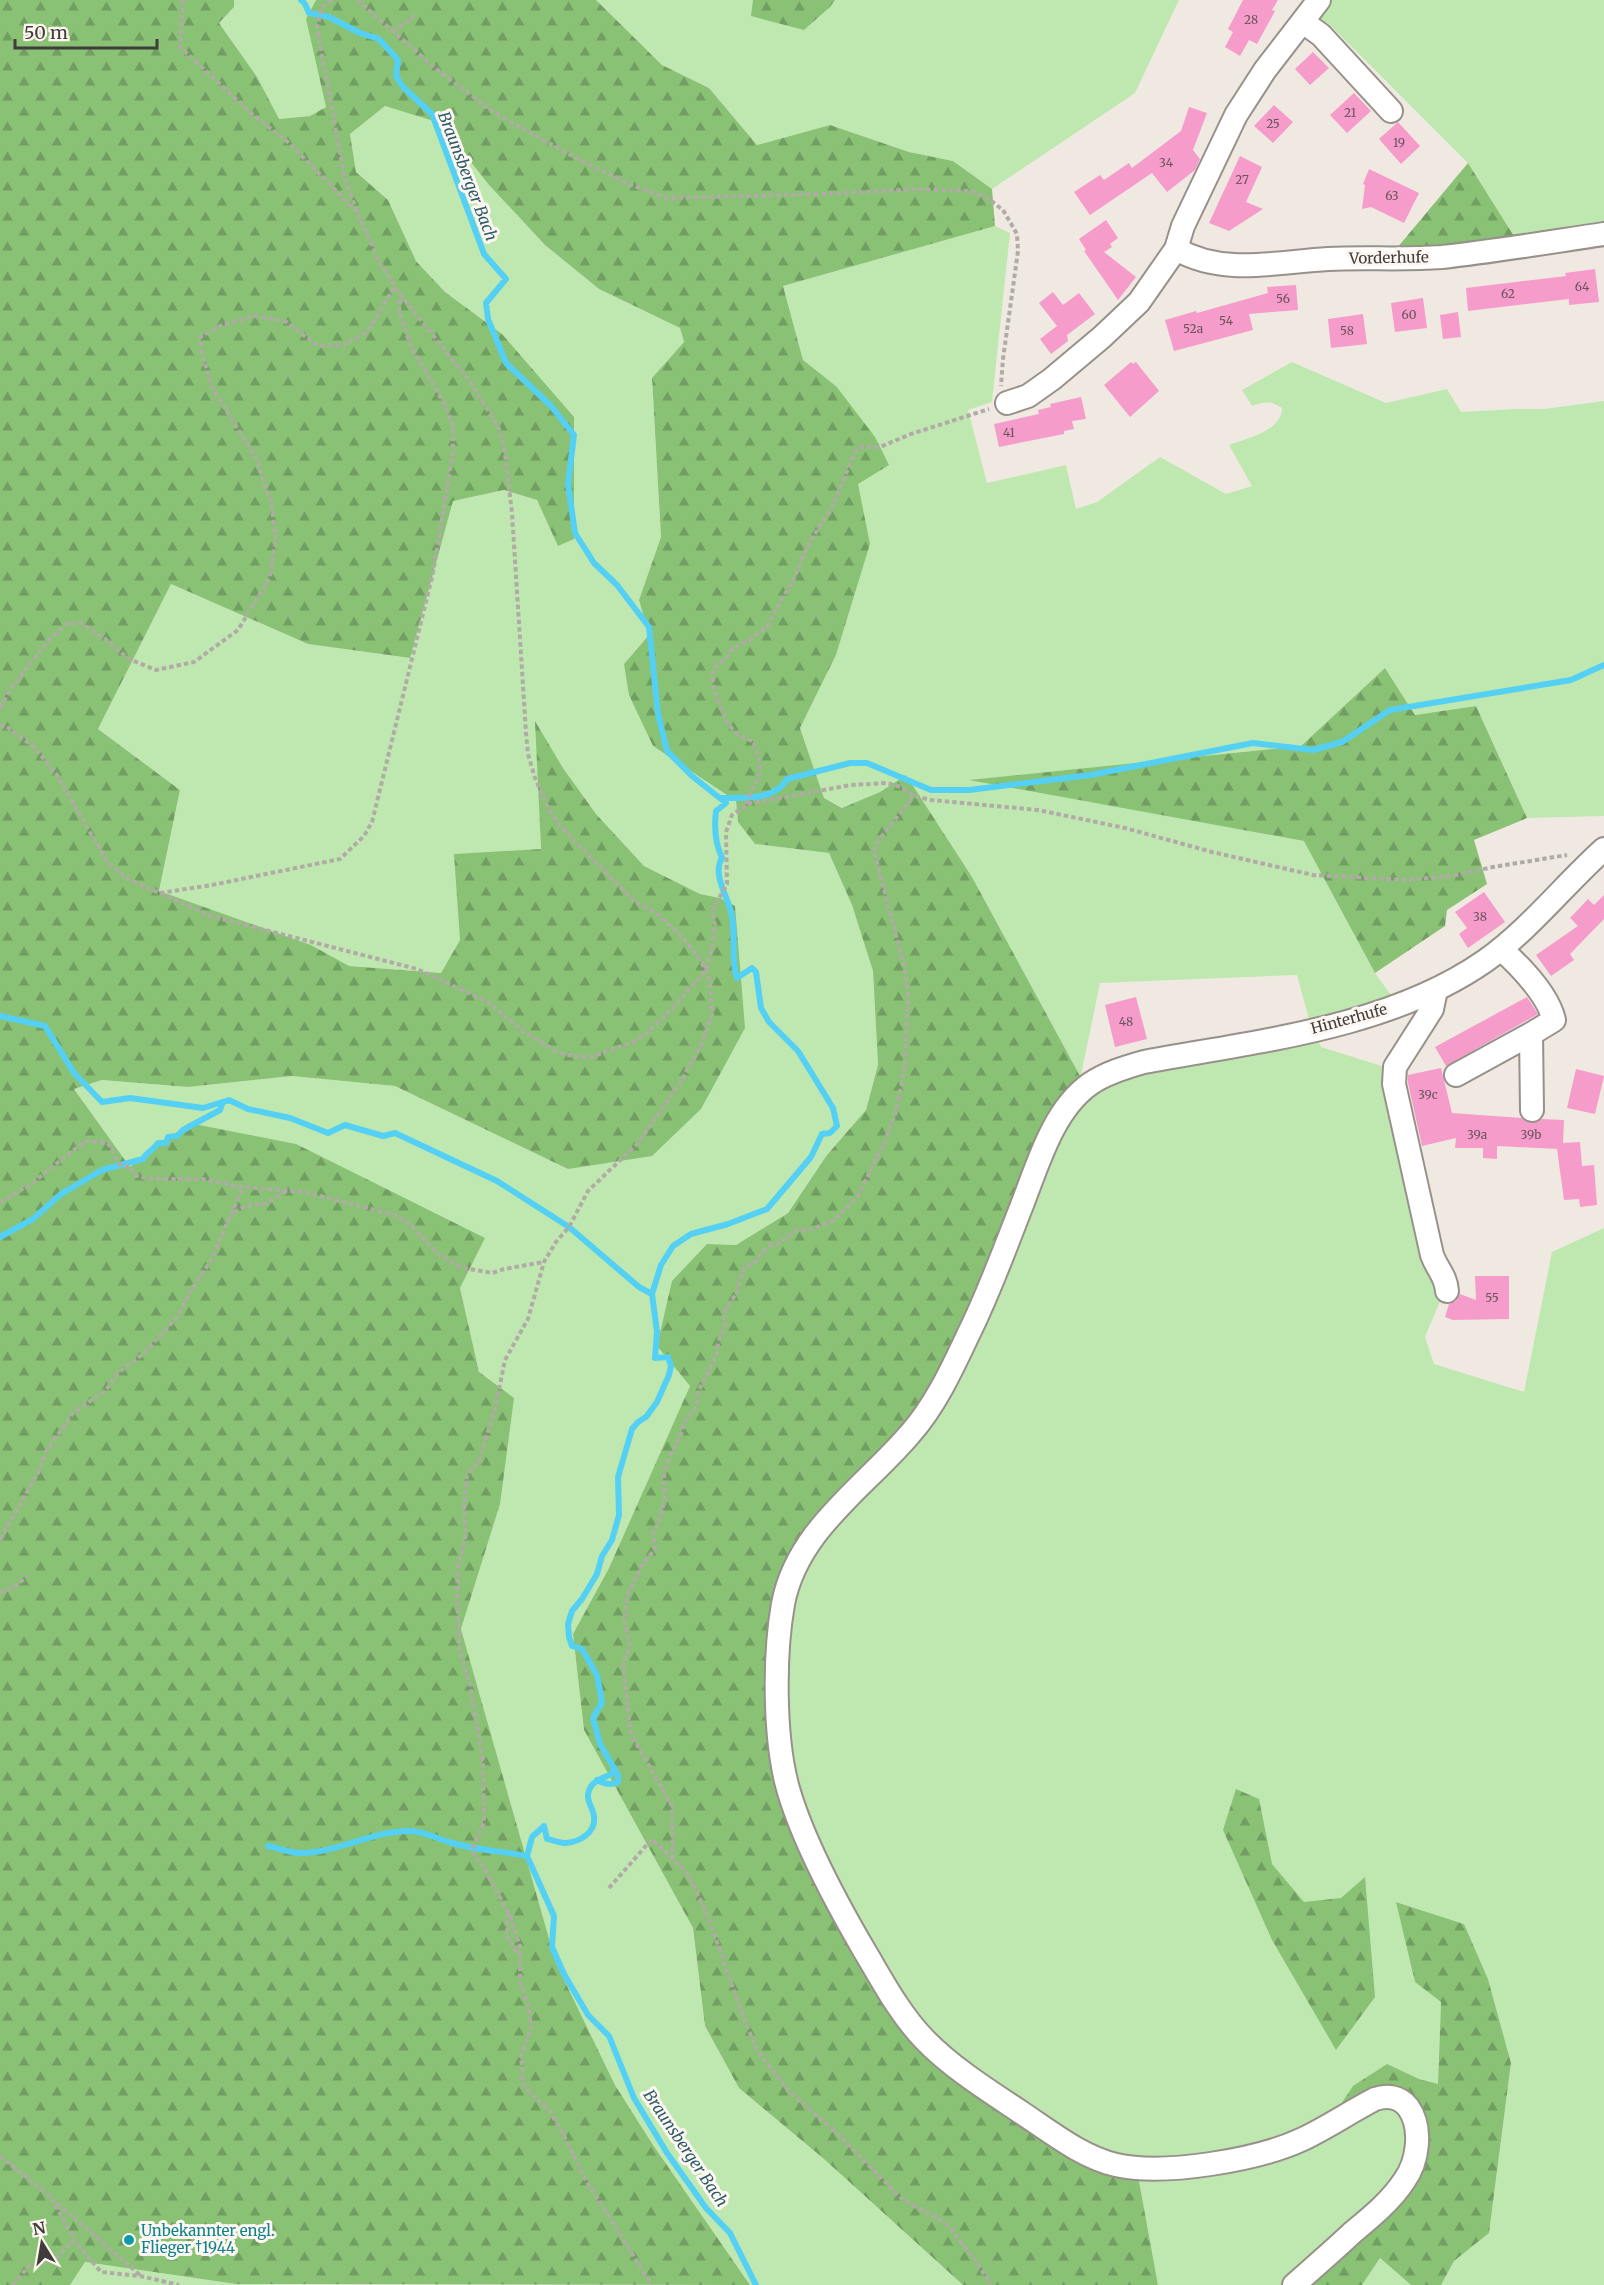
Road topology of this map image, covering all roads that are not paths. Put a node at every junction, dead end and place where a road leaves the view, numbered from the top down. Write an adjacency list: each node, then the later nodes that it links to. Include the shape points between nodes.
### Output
1 (1319, 0): 2 (street)
2 (1303, 22): 3 (street, via 1321,35); 5 (street, via 1236,115)
3 (1391, 111)
4 (1604, 234): 5 (street, Vorderhufe, via 1399,260 1359,257 1239,266 1202,260)
5 (1176, 249): 6 (street, via 1138,302 1102,337 1028,396)
6 (1007, 403)
7 (1601, 852): 8 (street, Hinterhufe)
8 (1501, 949): 9 (street, Hinterhufe); 10 (street, via 1552,1010 1554,1020)
9 (1436, 990): 13 (street, via 1432,1009 1395,1067 1394,1084 1432,1255 1446,1278); 14 (street, Hinterhufe, via 1359,1020 1114,1071 1090,1084 1074,1100 1050,1137 969,1333 932,1404 885,1463 816,1532 796,1562 784,1599 778,1649 780,1734 786,1781 794,1804 833,1892 879,1976 911,2024 945,2058 1053,2134 1095,2158 1139,2168 1175,2168 1275,2150 1375,2099 1384,2096 1404,2103 1417,2135 1405,2180 1373,2216)
10 (1531, 1034): 11 (street); 12 (street)
11 (1456, 1075)
12 (1532, 1110)
13 (1447, 1291)
14 (1294, 2285)

